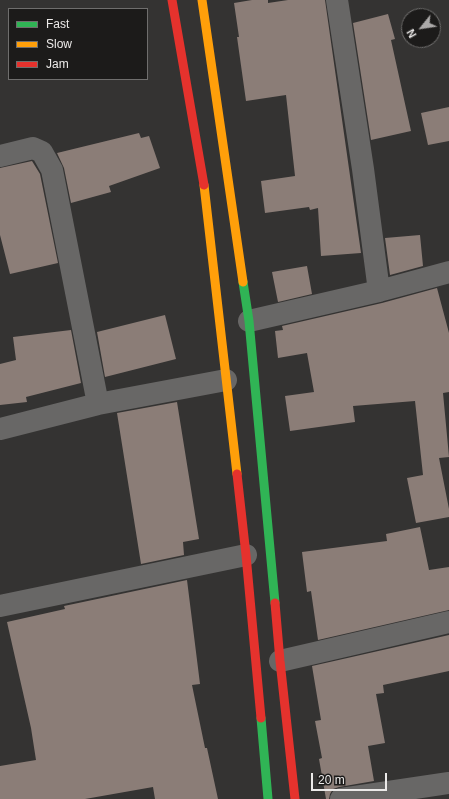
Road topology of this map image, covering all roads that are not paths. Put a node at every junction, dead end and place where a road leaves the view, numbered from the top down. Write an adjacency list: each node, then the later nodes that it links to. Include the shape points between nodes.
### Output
1 (172, 0): 8 (main road, via 202,171)
2 (202, 0): 7 (main road)
3 (337, 0): 6 (street)
4 (0, 156): 9 (street, via 33,148 42,152 52,170)
5 (449, 272): 6 (street)
6 (379, 291): 7 (street)
7 (249, 321): 14 (main road)
8 (226, 380): 9 (street); 11 (main road)
9 (98, 404): 10 (street)
10 (0, 429)
11 (246, 555): 12 (street); 16 (main road)
12 (0, 606)
13 (449, 622): 14 (street)
14 (280, 661): 17 (main road)
15 (449, 784): 18 (street)
16 (268, 799)
17 (295, 799)
18 (341, 799)

